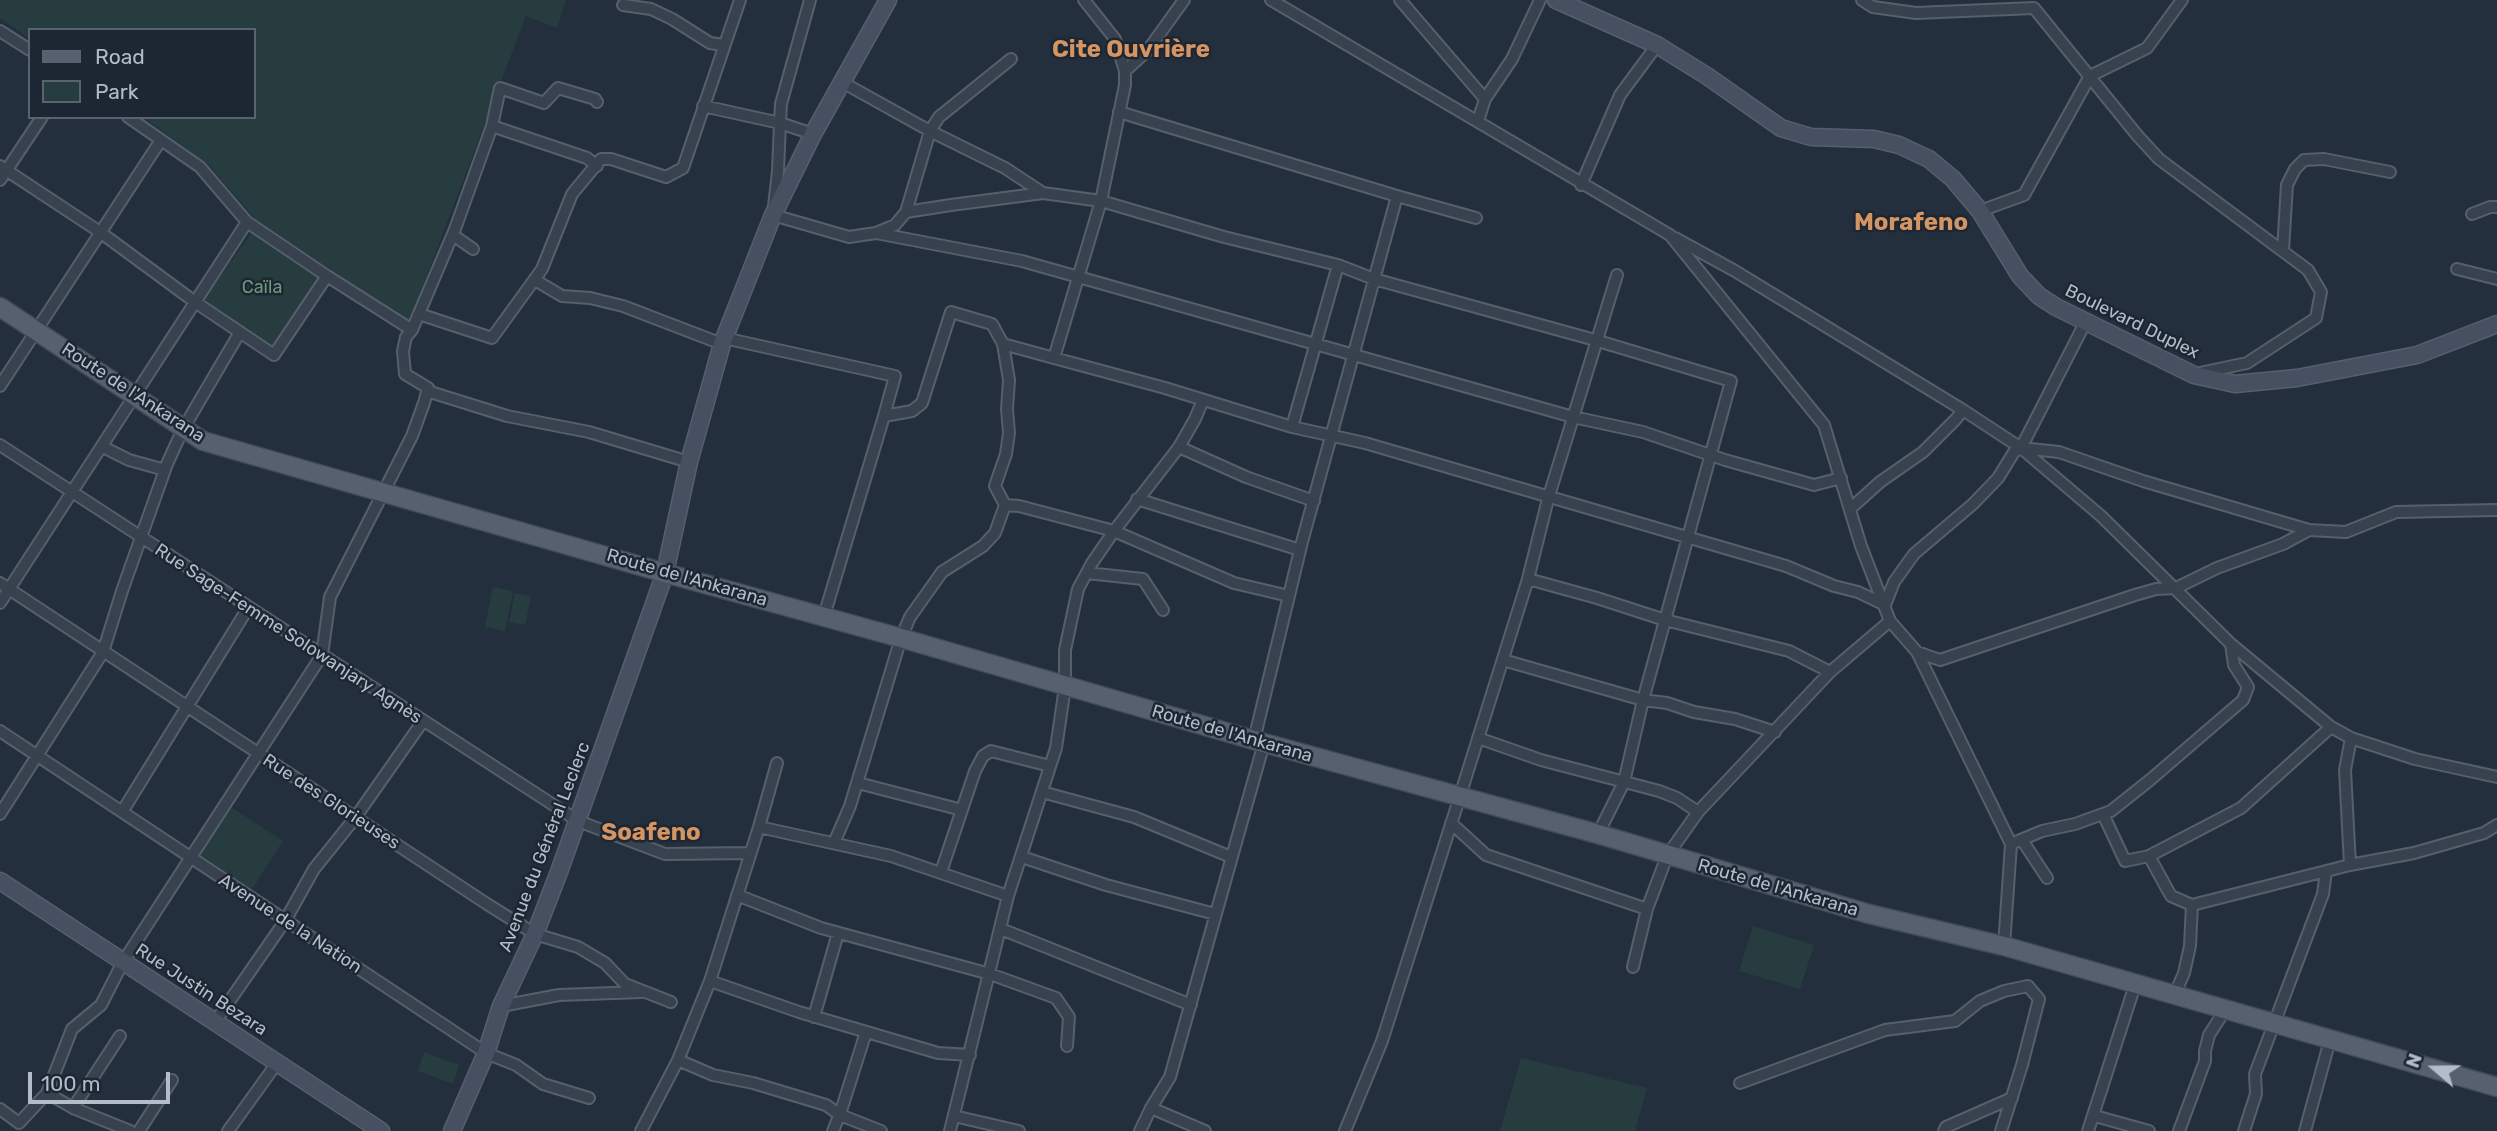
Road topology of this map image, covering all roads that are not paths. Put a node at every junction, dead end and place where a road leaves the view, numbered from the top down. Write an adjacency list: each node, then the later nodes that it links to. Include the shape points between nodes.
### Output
1 (740, 0): 15 (street)
2 (810, 0): 29 (street, via 781,104)
3 (888, 0): 21 (main road, Avenue du Général Leclerc)
4 (1084, 0): 19 (street, via 1115,39)
5 (1184, 0): 19 (street, via 1148,50)
6 (1271, 0): 28 (street)
7 (1400, 0): 22 (street)
8 (1539, 0): 22 (street, via 1513,58)
9 (1556, 0): 16 (main road, Boulevard Duplex)
10 (1861, 0): 12 (street, via 1873,7 1916,13)
11 (2182, 0): 20 (street, via 2147,48)
12 (2036, 3): 20 (street)
13 (623, 5): 15 (street, via 651,9 710,43)
14 (0, 31): 17 (street)
15 (724, 45): 24 (street)
16 (1657, 45): 37 (street, via 1620,95); 42 (main road, Boulevard Duplex, via 1781,128 1811,137 1874,139 1929,159)
17 (28, 49)
18 (1011, 59): 31 (street, via 944,111)
19 (1125, 71): 25 (street)
20 (2090, 76): 42 (street, via 2024,195); 53 (street, via 2159,159)
21 (842, 82): 31 (street); 32 (main road, Avenue du Général Leclerc)
22 (1485, 99): 28 (street)
23 (597, 102): 30 (street, via 558,88 544,103 500,88)
24 (704, 106): 29 (street); 34 (street, via 683,168 666,177 611,159 601,159)
25 (1119, 112): 39 (street); 40 (street)
26 (41, 119): 35 (street)
27 (131, 119): 33 (street)
28 (1478, 121): 37 (street)
29 (780, 123): 32 (street); 45 (street)
30 (492, 126): 34 (street, via 587,158); 50 (street)
31 (930, 131): 38 (street); 43 (street)
32 (813, 134): 45 (main road, Avenue du Général Leclerc)
33 (161, 140): 47 (street, via 200,167); 48 (street)
34 (597, 166): 61 (street, via 572,194)
35 (2, 172): 48 (street)
36 (2390, 172): 53 (street, via 2324,159 2304,160 2287,185)
37 (1581, 185): 51 (street)
38 (1043, 193): 40 (street); 43 (street)
39 (1397, 196): 46 (street); 59 (street)
40 (1101, 201): 54 (street); 58 (street)
41 (2497, 207): 44 (street)
42 (1980, 211): 65 (main road, Boulevard Duplex, via 2020,276 2039,296)
43 (906, 212): 49 (street, via 895,225)
44 (2472, 214)
45 (773, 215): 49 (street, via 849,237); 71 (main road, Avenue du Général Leclerc)
46 (1476, 218)
47 (247, 222): 57 (street); 62 (street)
48 (100, 232): 62 (street); 68 (street)
49 (876, 233): 58 (street)
50 (453, 235): 52 (street); 64 (street)
51 (1670, 235): 81 (street); 94 (street, via 1824,425)
52 (473, 249)
53 (2283, 250): 76 (street, via 2308,270 2321,292 2316,318 2247,363)
54 (1338, 265): 59 (street); 73 (street)
55 (2457, 269): 60 (street)
56 (1617, 275): 70 (street)
57 (327, 276): 67 (street); 69 (street, via 274,355)
58 (1078, 276): 73 (street); 75 (street)
59 (1374, 279): 70 (street); 74 (street)
60 (2497, 279)
61 (535, 280): 64 (street, via 492,338); 71 (street, via 562,296 623,306)
62 (195, 302): 69 (street); 79 (street)
63 (0, 307): 68 (main road, Route de l'Ankarana)
64 (419, 314): 67 (street)
65 (2086, 321): 76 (main road, Boulevard Duplex); 90 (street)
66 (2497, 324): 76 (main road, Boulevard Duplex, via 2417,355 2297,378 2235,384)
67 (412, 330): 78 (street, via 403,351 405,374)
68 (36, 331): 77 (street); 79 (main road, Route de l'Ankarana)
69 (240, 332): 85 (street)
70 (1595, 340): 83 (street); 91 (street, via 1731,381)
71 (723, 341): 82 (street, via 895,376); 92 (main road, Avenue du Général Leclerc)
72 (1003, 344): 75 (street); 82 (street, via 992,324 951,312 922,403 912,411); 100 (street, via 1009,380 1009,433 995,486)
73 (1316, 344): 74 (street); 84 (street)
74 (1354, 354): 83 (street); 86 (street)
75 (1054, 358): 80 (street)
76 (2194, 375)
77 (0, 386)
78 (427, 391): 92 (street); 96 (street)
79 (135, 396): 85 (main road, Route de l'Ankarana); 88 (street)
80 (1203, 400): 84 (street); 89 (street)
81 (1963, 410): 90 (street); 101 (street, via 1923,452)
82 (884, 416): 118 (street)
83 (1573, 417): 91 (street, via 1643,432); 98 (street)
84 (1292, 427): 86 (street)
85 (183, 429): 93 (street); 96 (main road, Route de l'Ankarana, via 202,441)
86 (1332, 436): 98 (street); 99 (street)
87 (0, 445): 95 (street, Rue Sage-Femme Solowanjary Agnès)
88 (103, 447): 93 (street); 95 (street)
89 (1179, 447): 97 (street); 99 (street)
90 (2021, 448): 103 (street, via 2059,452); 112 (street); 115 (street, via 1973,504 1914,554 1894,582)
91 (1712, 455): 94 (street, via 1814,485); 106 (street)
92 (689, 462): 108 (main road, Avenue du Général Leclerc)
93 (165, 470): 105 (street)
94 (1841, 478): 101 (street)
95 (73, 492): 105 (street, Rue Sage-Femme Solowanjary Agnès); 111 (street)
96 (385, 492): 108 (main road, Route de l'Ankarana); 125 (street, via 331,597)
97 (1137, 499): 104 (street); 107 (street)
98 (1548, 499): 106 (street); 110 (street)
99 (1314, 501): 107 (street)
100 (1005, 505): 104 (street); 121 (street, via 995,533 942,572 909,617)
101 (1850, 509): 115 (street)
102 (2497, 510): 103 (street, via 2396,512 2346,532)
103 (2309, 530): 112 (street)
104 (1114, 531): 109 (street); 113 (street, via 1234,583)
105 (141, 538): 116 (street, Rue Sage-Femme Solowanjary Agnès); 123 (street)
106 (1688, 538): 115 (street, via 1786,566); 119 (street)
107 (1300, 550): 113 (street)
108 (665, 573): 118 (main road, Route de l'Ankarana); 153 (main road, Avenue du Général Leclerc)
109 (1087, 573): 117 (street, via 1143,579); 128 (street, via 1078,589 1065,650)
110 (1528, 579): 119 (street); 126 (street)
111 (5, 586): 114 (street); 123 (street, Rue des Glorieuses)
112 (2176, 588): 122 (street); 124 (street, via 2136,595 1940,660)
113 (1289, 596): 137 (street)
114 (0, 603)
115 (1885, 605): 120 (street)
116 (248, 608): 125 (street, Rue Sage-Femme Solowanjary Agnès); 130 (street)
117 (1163, 610)
118 (824, 616): 121 (main road, Route de l'Ankarana)
119 (1665, 620): 127 (street, via 1789,651); 129 (street)
120 (1890, 621): 124 (street); 127 (street)
121 (901, 638): 128 (main road, Route de l'Ankarana); 144 (street)
122 (2231, 644): 132 (street); 151 (street, via 2234,666 2248,687 2243,699 2126,800)
123 (103, 652): 130 (street, Rue des Glorieuses); 139 (street)
124 (1917, 652): 158 (street)
125 (322, 656): 131 (street, Rue Sage-Femme Solowanjary Agnès); 138 (street)
126 (1503, 660): 129 (street); 135 (street)
127 (1830, 672): 134 (street)
128 (1065, 687): 137 (main road, Route de l'Ankarana); 141 (street)
129 (1643, 699): 134 (street, via 1735,719); 143 (street)
130 (186, 706): 138 (street, Rue des Glorieuses); 148 (street)
131 (423, 721): 152 (street); 153 (street, Rue Sage-Femme Solowanjary Agnès)
132 (2331, 727): 136 (street); 162 (street, via 2241,808)
133 (0, 731): 139 (street, Avenue de la Nation)
134 (1775, 733): 149 (street)
135 (1478, 738): 143 (street); 146 (street)
136 (2351, 738): 142 (street, via 2415,760); 166 (street, via 2345,770)
137 (1259, 741): 146 (main road, Route de l'Ankarana); 164 (street)
138 (257, 753): 152 (street, Rue des Glorieuses); 165 (street)
139 (37, 756): 148 (street, Avenue de la Nation); 150 (street)
140 (776, 763): 156 (street)
141 (1050, 766): 145 (street); 147 (street, via 990,751 975,771)
142 (2497, 778)
143 (1624, 782): 149 (street, via 1677,798); 157 (street)
144 (858, 783): 147 (street); 159 (street)
145 (1042, 792): 163 (street); 164 (street, via 1134,817)
146 (1460, 796): 154 (street); 157 (main road, Route de l'Ankarana)
147 (962, 810): 168 (street)
148 (122, 812): 165 (street, Avenue de la Nation)
149 (1698, 812): 161 (street)
150 (0, 814)
151 (2103, 814): 158 (street); 162 (street, via 2125,860)
152 (355, 818): 176 (street, via 314,869); 179 (street, Rue des Glorieuses)
153 (578, 821): 160 (street, Rue Sage-Femme Solowanjary Agnès, via 665,854); 179 (main road, Avenue du Général Leclerc)
154 (1451, 823): 174 (street, via 1486,855); 229 (street, via 1382,1041)
155 (2497, 825): 166 (street, via 2414,853)
156 (759, 827): 159 (street); 160 (street)
157 (1598, 834): 161 (main road, Route de l'Ankarana)
158 (2017, 842): 169 (street); 180 (street)
159 (834, 843): 168 (street)
160 (750, 853): 171 (street)
161 (1667, 856): 174 (street); 180 (main road, Route de l'Ankarana, via 1869,914)
162 (2149, 856): 173 (street, via 2171,896)
163 (1022, 857): 172 (street); 175 (street, via 1106,886)
164 (1231, 857): 175 (street)
165 (190, 859): 176 (street, Avenue de la Nation); 181 (street)
166 (2350, 865): 167 (street)
167 (2326, 871): 173 (street); 194 (street, via 2323,894)
168 (941, 872): 172 (street)
169 (2047, 878)
170 (0, 881): 181 (main road, Rue Justin Bezara)
171 (737, 895): 178 (street); 184 (street)
172 (1009, 896): 177 (street)
173 (2192, 905): 187 (street, via 2190,946)
174 (1647, 909): 182 (street)
175 (1214, 914): 189 (street)
176 (285, 921): 193 (street); 199 (street, Avenue de la Nation)
177 (1000, 929): 183 (street); 189 (street)
178 (838, 933): 183 (street); 192 (street)
179 (535, 934): 186 (street, Rue des Glorieuses, via 578,947 605,963 625,984); 190 (main road, Avenue du Général Leclerc)
180 (2004, 946): 185 (main road, Route de l'Ankarana)
181 (123, 962): 193 (main road, Rue Justin Bezara); 206 (street, via 101,1005 72,1029)
182 (1633, 967)
183 (990, 974): 198 (street, via 1056,998 1069,1017); 200 (street)
184 (709, 981): 192 (street); 201 (street)
185 (2136, 985): 187 (main road, Route de l'Ankarana); 214 (street)
186 (643, 992): 188 (street, Rue des Glorieuses); 190 (street, via 559,995)
187 (2174, 996): 191 (main road, Route de l'Ankarana)
188 (671, 1002)
189 (1191, 1004): 210 (street, via 1170,1077)
190 (501, 1006): 199 (main road, Avenue du Général Leclerc)
191 (2225, 1010): 194 (main road, Route de l'Ankarana); 234 (street, via 2209,1035 2205,1061)
192 (814, 1017): 195 (street)
193 (215, 1022): 202 (main road, Rue Justin Bezara)
194 (2273, 1024): 197 (main road, Route de l'Ankarana); 235 (street, via 2255,1074 2256,1094)
195 (866, 1032): 200 (street, via 938,1054); 212 (street)
196 (120, 1036): 209 (street)
197 (2330, 1040): 205 (main road, Route de l'Ankarana); 236 (street)
198 (1067, 1046)
199 (486, 1054): 207 (street, Avenue de la Nation, via 516,1065 543,1084); 221 (main road, Avenue du Général Leclerc)
200 (970, 1055): 213 (street)
201 (678, 1060): 212 (street, via 713,1075 826,1105); 222 (street)
202 (277, 1063): 219 (street); 220 (main road, Rue Justin Bezara)
203 (172, 1080): 218 (street)
204 (1740, 1083): 208 (street, via 1885,1030 1955,1021 1980,1001 2028,986 2039,999)
205 (2497, 1087)
206 (47, 1093): 209 (street); 215 (street)
207 (589, 1098)
208 (2011, 1098): 230 (street); 231 (street)
209 (73, 1108): 217 (street)
210 (1151, 1108): 227 (street); 228 (street)
211 (0, 1109): 215 (street)
212 (840, 1115): 223 (street); 224 (street)
213 (954, 1116): 225 (street); 226 (street)
214 (2095, 1116): 232 (street); 233 (street)
215 (19, 1122): 216 (street)
216 (31, 1131)
217 (130, 1131)
218 (139, 1131)
219 (229, 1131)
220 (381, 1131)
221 (452, 1131)
222 (642, 1131)
223 (833, 1131)
224 (881, 1131)
225 (950, 1131)
226 (1019, 1131)
227 (1140, 1131)
228 (1205, 1131)
229 (1345, 1131)
230 (1944, 1131)
231 (2001, 1131)
232 (2088, 1131)
233 (2149, 1131)
234 (2179, 1131)
235 (2244, 1131)
236 (2305, 1131)

